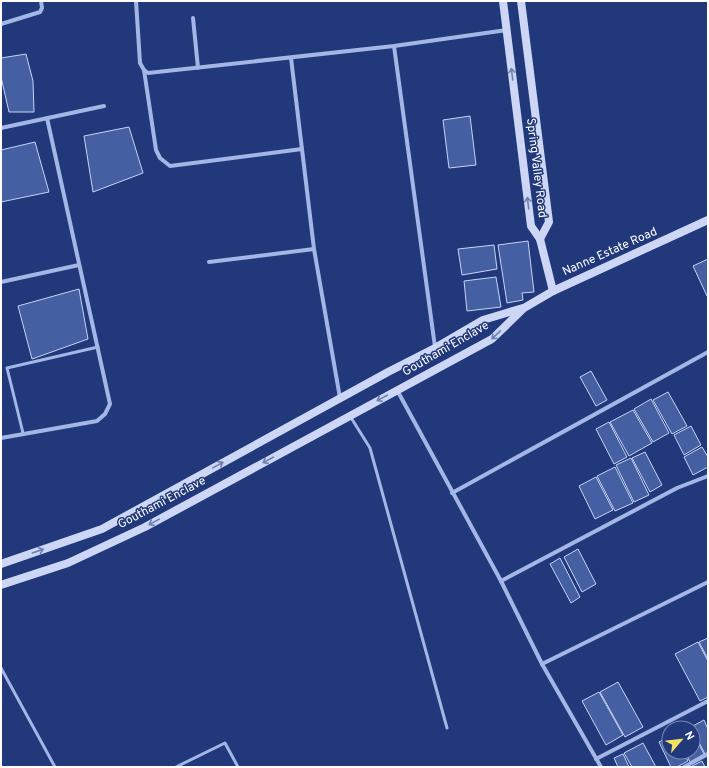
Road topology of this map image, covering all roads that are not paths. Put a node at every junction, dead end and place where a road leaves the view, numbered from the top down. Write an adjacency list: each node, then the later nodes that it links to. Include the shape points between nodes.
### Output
1 (41, 1): 6 (street, via 40,12)
2 (136, 1): 11 (street, via 140,63)
3 (503, 1): 7 (street, Spring Valley Road)
4 (521, 1): 17 (street, Spring Valley Road, via 548,222)
5 (193, 18): 10 (street)
6 (1, 24)
7 (507, 30): 8 (street); 17 (street, Spring Valley Road, one-way to 7, via 531,226)
8 (394, 46): 9 (street); 25 (street)
9 (291, 58): 10 (street); 15 (street)
10 (198, 68): 11 (street, via 155,73)
11 (144, 70): 15 (street, via 156,150 160,158 170,166)
12 (104, 106): 13 (street)
13 (47, 118): 14 (street); 20 (street)
14 (1, 128)
15 (302, 149): 18 (street)
16 (708, 220): 22 (street, Nanne Estate Road)
17 (540, 239): 22 (street)
18 (314, 249): 19 (street); 28 (street)
19 (209, 262)
20 (79, 264): 21 (street); 24 (street)
21 (1, 282)
22 (553, 290): 23 (street, Nanne Estate Road)
23 (524, 308): 25 (street, Gouthami Enclave, via 483,320); 27 (street, Gouthami Enclave, one-way to 27, via 492,339)
24 (98, 347): 30 (street, via 110,404 105,414 97,421); 30 (lane, via 7,368)
25 (435, 348): 28 (street, Gouthami Enclave)
26 (708, 352): 33 (street)
27 (397, 390): 29 (street, Gouthami Enclave, one-way to 29); 33 (street)
28 (340, 398): 34 (street, Gouthami Enclave, one-way to 28, via 102,529)
29 (350, 416): 37 (street, Gouthami Enclave, one-way to 37, via 145,527 68,563); 41 (lane, via 370,448)
30 (22, 433): 31 (street)
31 (1, 438)
32 (708, 476): 35 (street, via 677,488)
33 (452, 493): 35 (street)
34 (1, 564)
35 (501, 581): 38 (street)
36 (708, 582): 38 (street)
37 (1, 585)
38 (542, 664): 43 (street)
39 (1, 668): 44 (lane)
40 (708, 701): 43 (street)
41 (447, 728)
42 (708, 754): 48 (street)
43 (596, 759): 47 (street)
44 (55, 767)
45 (176, 767): 46 (lane, via 225,743)
46 (238, 767)
47 (601, 767)
48 (684, 767)

